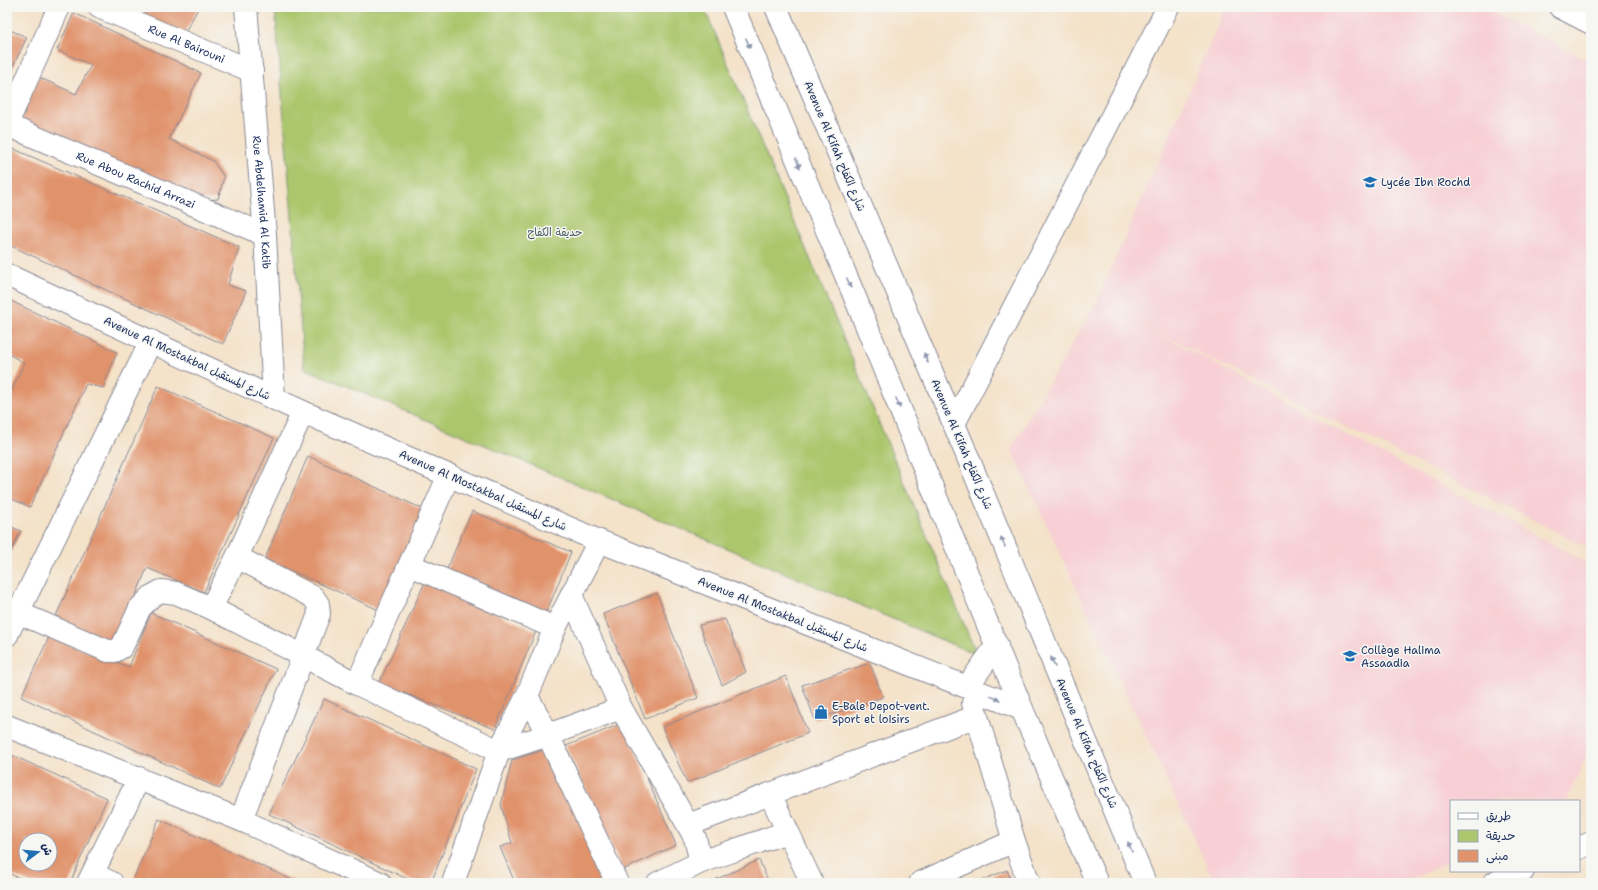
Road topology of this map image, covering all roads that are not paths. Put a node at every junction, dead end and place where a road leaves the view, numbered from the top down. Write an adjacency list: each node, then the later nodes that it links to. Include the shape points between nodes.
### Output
1 (59, 7): 10 (street)
2 (99, 7): 9 (street, Rue Al Bairouni)
3 (246, 7): 9 (street, Rue Abdelhamid Al Katib)
4 (733, 7): 26 (street, one-way to 26)
5 (776, 7): 16 (street, Avenue Al Kifah شارع الكفاح, one-way to 5)
6 (1168, 7): 16 (street)
7 (1560, 7): 8 (street)
8 (1591, 23)
9 (252, 71): 11 (street, Rue Abdelhamid Al Katib)
10 (7, 124): 11 (street, Rue Abou Rachid Arrazi)
11 (265, 235): 14 (street, Rue Abdelhamid Al Katib)
12 (7, 275): 13 (street, Avenue Al Mostakbal شارع المستقبل)
13 (151, 341): 14 (street, Avenue Al Mostakbal شارع المستقبل); 23 (street)
14 (274, 398): 15 (street, Avenue Al Mostakbal شارع المستقبل)
15 (303, 412): 17 (street, Avenue Al Mostakbal شارع المستقبل); 19 (street)
16 (954, 424): 57 (street, Avenue Al Kifah شارع الكفاح, one-way to 16)
17 (449, 475): 18 (street, Avenue Al Mostakbal شارع المستقبل); 20 (street)
18 (599, 541): 21 (street); 29 (street, Avenue Al Mostakbal شارع المستقبل)
19 (237, 557): 22 (street); 27 (street, via 314,597 319,614)
20 (410, 564): 24 (street); 28 (street)
21 (572, 594): 24 (street); 31 (street)
22 (211, 608): 23 (street, via 176,593 161,591 140,608 122,647 115,651 108,651); 27 (street)
23 (12, 610): 25 (street)
24 (555, 628): 30 (street)
25 (7, 635)
26 (997, 645): 29 (street); 32 (street)
27 (303, 656): 28 (street); 39 (street)
28 (357, 684): 36 (street)
29 (967, 687): 32 (street, Avenue Al Mostakbal شارع المستقبل, one-way to 32); 33 (street)
30 (526, 696): 35 (street); 36 (street)
31 (620, 708): 35 (street); 40 (street)
32 (1022, 709): 56 (street)
33 (977, 716): 38 (street); 42 (street)
34 (7, 726): 37 (street)
35 (548, 735): 36 (street); 51 (street)
36 (499, 751): 50 (street)
37 (139, 778): 39 (street); 47 (street)
38 (770, 794): 40 (street); 41 (street)
39 (241, 820): 48 (street)
40 (688, 825): 45 (street, via 695,838)
41 (787, 832): 45 (street); 53 (street)
42 (1014, 841): 54 (street); 55 (street)
43 (1591, 843): 44 (street)
44 (1580, 848)
45 (701, 862): 52 (street)
46 (1521, 872): 58 (street)
47 (90, 878): 49 (street)
48 (375, 882)
49 (112, 883)
50 (453, 883)
51 (616, 883)
52 (658, 883)
53 (812, 883)
54 (920, 883)
55 (1029, 883)
56 (1097, 883)
57 (1145, 883)
58 (1494, 883)

